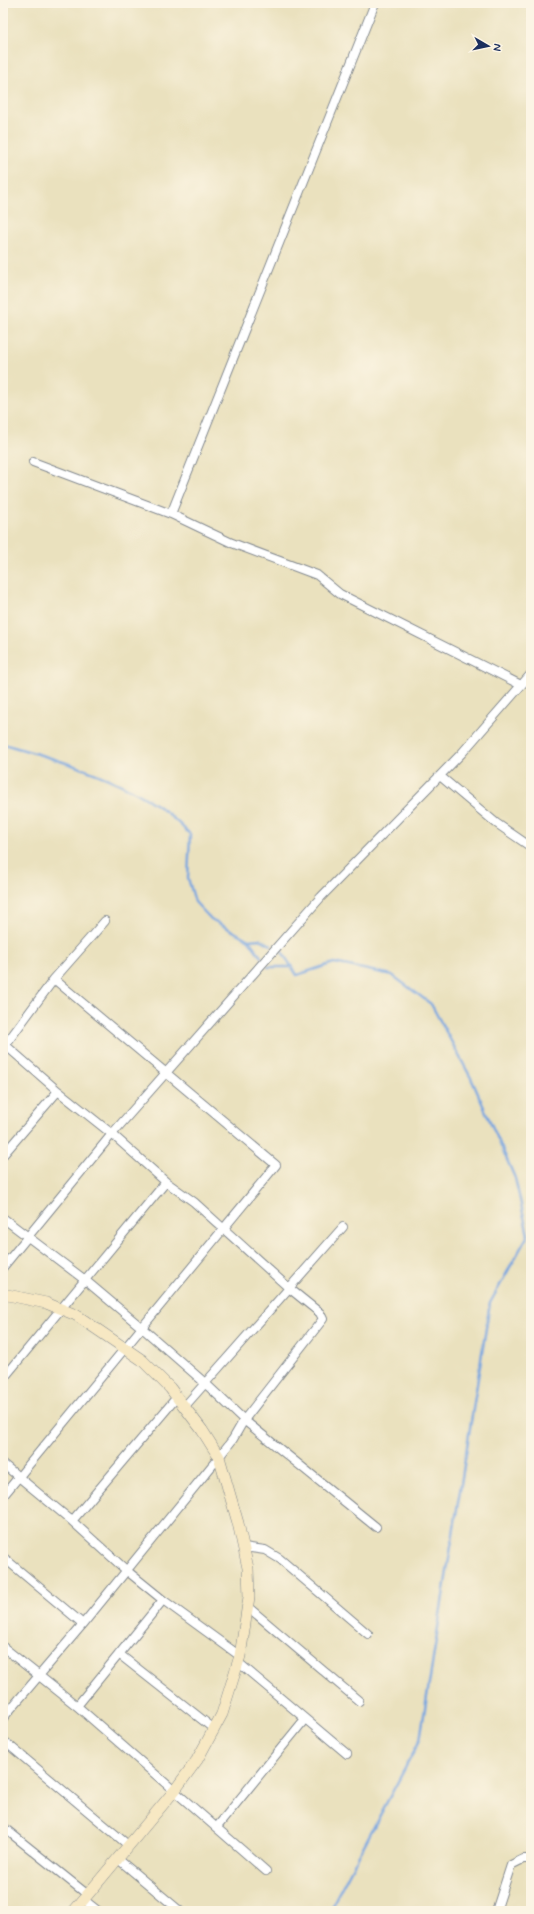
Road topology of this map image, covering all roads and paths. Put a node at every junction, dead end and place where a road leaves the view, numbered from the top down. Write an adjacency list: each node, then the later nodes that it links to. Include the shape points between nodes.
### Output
1 (375, 3): 3 (street)
2 (33, 462): 3 (street)
3 (171, 514): 5 (street, via 232,543 317,576 340,594)
4 (531, 674): 5 (street)
5 (521, 685): 6 (street)
6 (440, 776): 7 (street, via 496,823); 11 (street, via 320,897)
7 (531, 847)
8 (105, 921): 9 (street)
9 (54, 979): 10 (street); 11 (street)
10 (4, 1045): 12 (street)
11 (165, 1073): 13 (street); 17 (street, via 276,1165)
12 (58, 1091): 13 (street); 14 (street)
13 (112, 1134): 15 (street); 19 (street)
14 (3, 1155)
15 (166, 1182): 17 (street); 21 (street)
16 (3, 1218): 19 (street)
17 (224, 1228): 22 (street); 25 (street)
18 (343, 1228): 22 (street)
19 (27, 1238): 20 (street); 21 (street)
20 (3, 1267)
21 (84, 1280): 24 (street); 25 (street)
22 (289, 1288): 28 (street); 31 (street, via 320,1313 323,1319)
23 (3, 1294): 24 (street, via 30,1298)
24 (61, 1308): 26 (street, via 99,1329); 27 (street)
25 (141, 1327): 26 (street); 28 (street)
26 (125, 1349): 29 (street, via 142,1360); 34 (street)
27 (3, 1379)
28 (205, 1383): 30 (street); 31 (street)
29 (177, 1397): 30 (street); 36 (street)
30 (185, 1406): 32 (street)
31 (244, 1420): 32 (street); 37 (street)
32 (219, 1457): 38 (street); 40 (street)
33 (3, 1464): 34 (street)
34 (18, 1476): 35 (street); 36 (street)
35 (3, 1496)
36 (72, 1521): 40 (street)
37 (376, 1527)
38 (244, 1547): 42 (street, via 249,1583); 44 (street, via 265,1550 280,1559)
39 (3, 1557): 43 (street)
40 (126, 1570): 41 (street); 43 (street)
41 (163, 1600): 46 (street); 47 (street)
42 (248, 1607): 47 (street); 49 (street)
43 (83, 1624): 48 (street)
44 (368, 1634)
45 (3, 1647): 48 (street)
46 (119, 1654): 50 (street); 53 (street)
47 (240, 1660): 52 (street); 53 (street, via 222,1714)
48 (38, 1675): 50 (street); 51 (street)
49 (359, 1701)
50 (77, 1706): 56 (street)
51 (3, 1718)
52 (305, 1719): 55 (street); 58 (street)
53 (214, 1729): 56 (street, via 197,1760)
54 (3, 1740): 59 (street)
55 (347, 1754)
56 (175, 1790): 58 (street); 59 (street)
57 (3, 1827): 63 (street)
58 (217, 1827): 62 (street)
59 (128, 1845): 60 (street)
60 (118, 1859): 63 (street); 66 (street)
61 (531, 1859): 67 (street, via 517,1861 511,1865)
62 (266, 1871)
63 (86, 1897): 64 (street); 65 (street)
64 (74, 1911)
65 (98, 1911)
66 (180, 1911)
67 (496, 1911)

